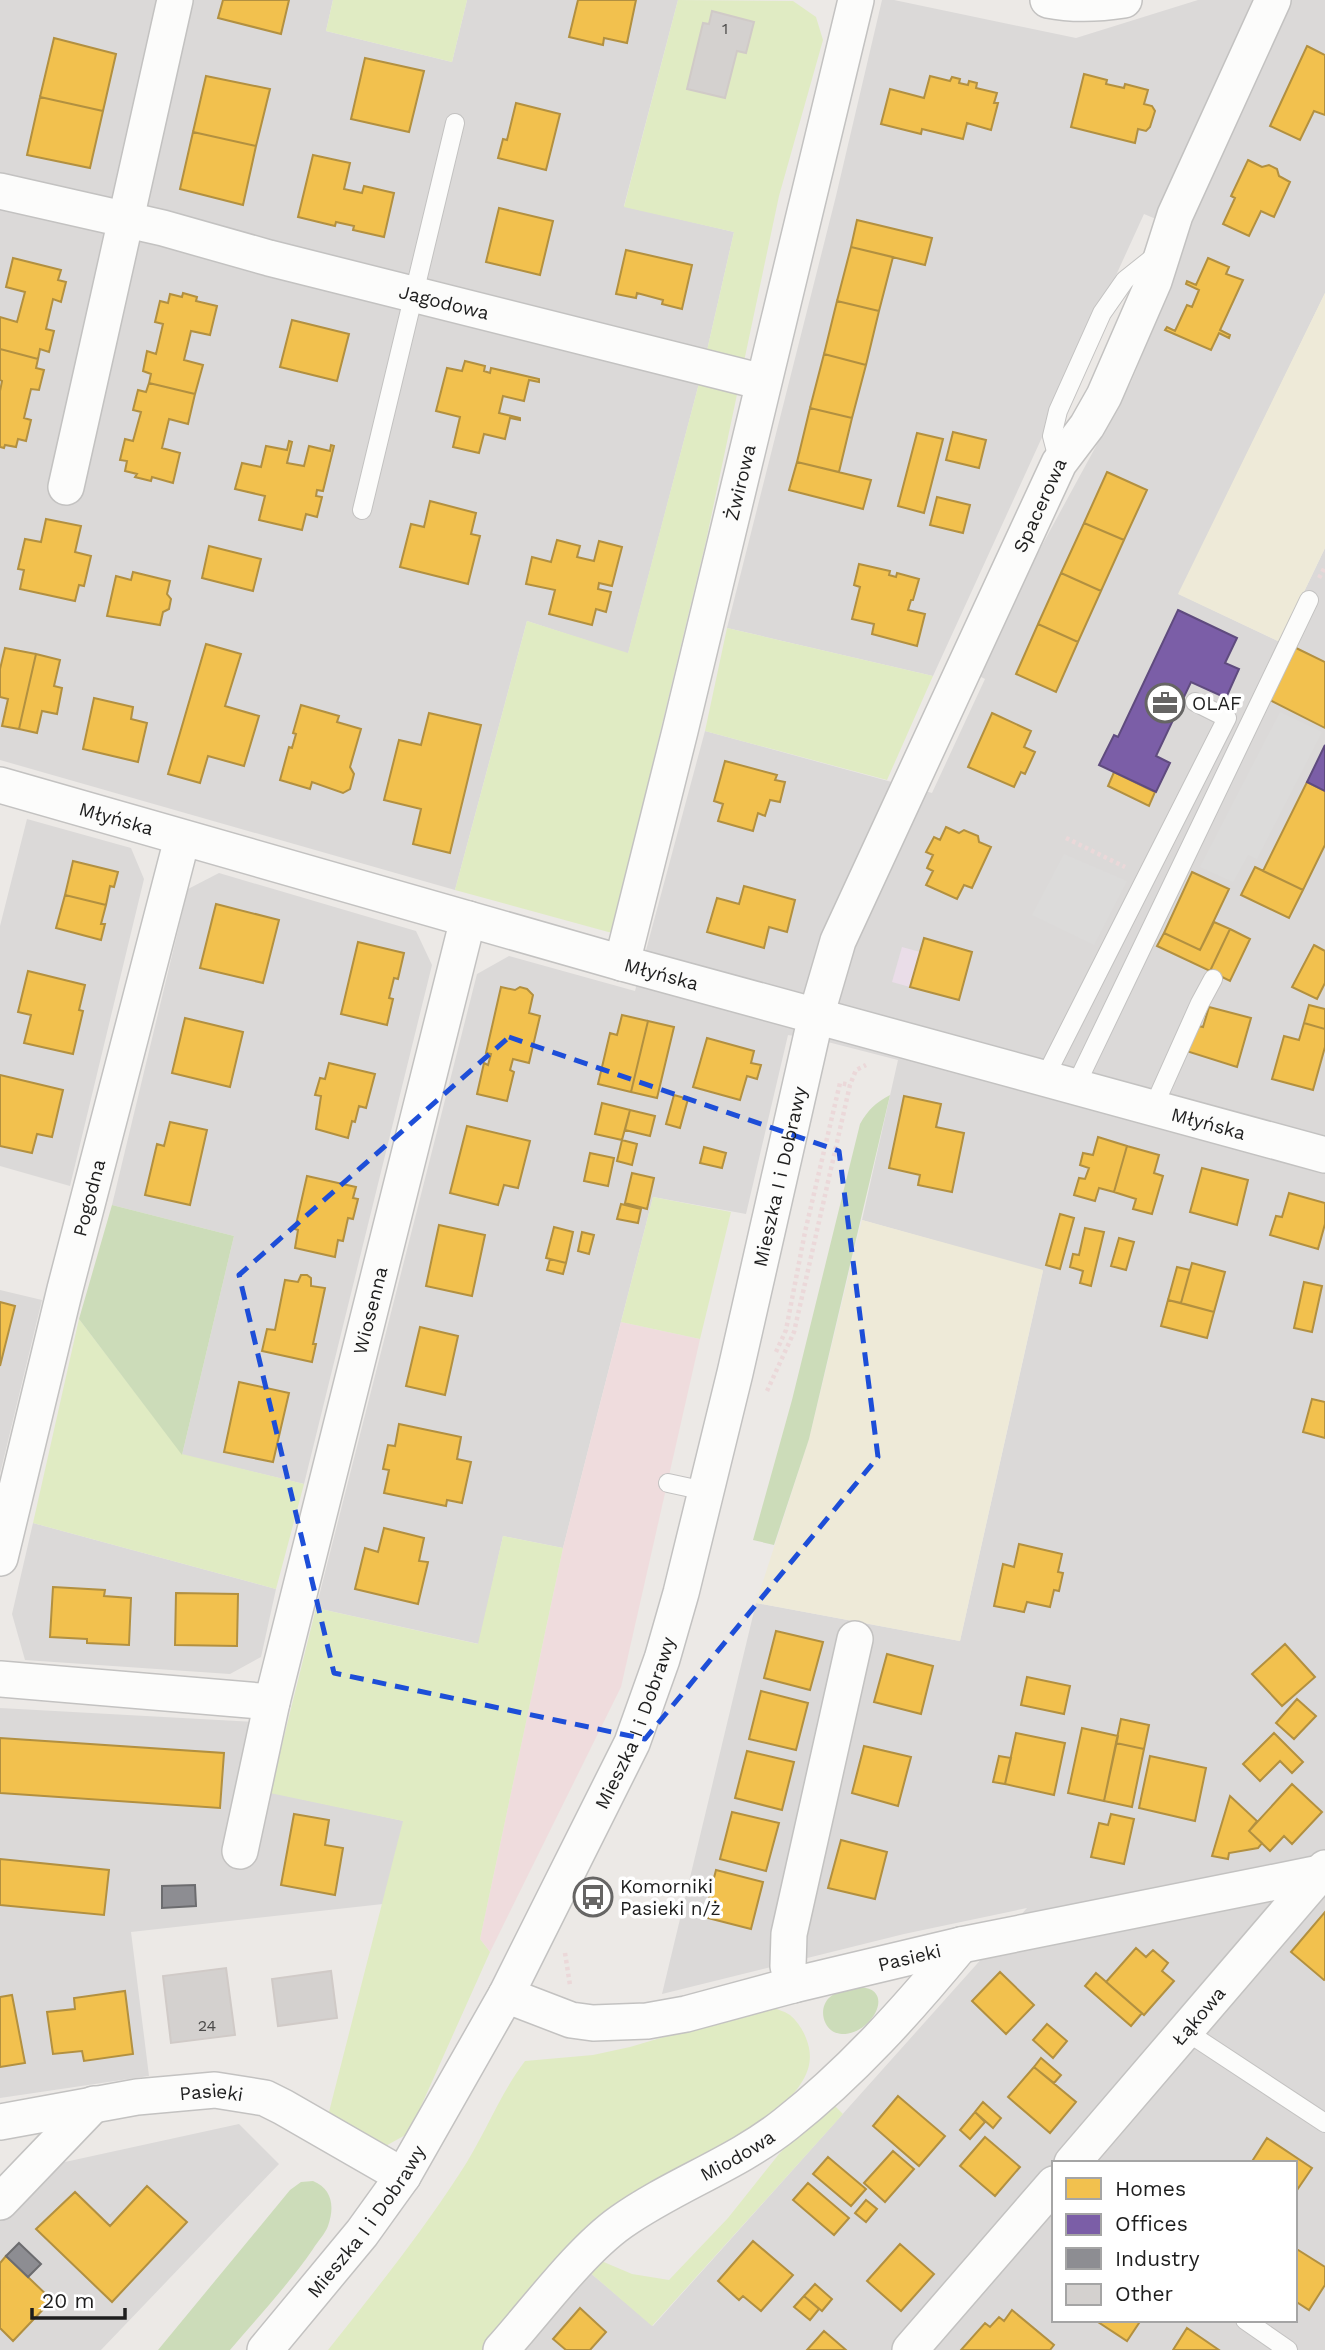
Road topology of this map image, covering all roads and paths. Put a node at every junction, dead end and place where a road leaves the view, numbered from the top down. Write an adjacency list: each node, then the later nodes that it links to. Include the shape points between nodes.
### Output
1 (175, 0): 8 (street)
2 (856, 0): 10 (street, Żwirowa)
3 (1048, 0): 4 (street, via 1065,4)
4 (1124, 0)
5 (1273, 0): 22 (street, Spacerowa, via 1175,215 1154,281 1104,396 1059,463 848,916)
6 (455, 123): 9 (lane)
7 (0, 191): 8 (street, Jagodowa)
8 (126, 219): 9 (street, Jagodowa); 11 (street)
9 (413, 293): 10 (street, Jagodowa); 12 (lane)
10 (763, 382): 20 (street, Żwirowa)
11 (66, 487)
12 (362, 510)
13 (1309, 600): 25 (lane)
14 (1195, 702): 18 (lane, via 1227,718)
15 (0, 785): 17 (street, Młyńska)
16 (1066, 838): 18 (path)
17 (182, 839): 19 (street, Młyńska); 32 (street, Pogodna)
18 (1144, 877): 25 (lane)
19 (468, 919): 20 (street, Młyńska); 35 (street, Wiosenna)
20 (622, 963): 22 (street, Młyńska)
21 (1213, 979): 27 (lane)
22 (816, 1016): 25 (street, Młyńska); 31 (street, Mieszka I i Dobrawy)
23 (867, 1064): 26 (path, via 856,1070)
24 (840, 1083): 26 (path)
25 (1060, 1083): 27 (street, Młyńska)
26 (850, 1085): 29 (path, via 794,1332)
27 (1153, 1108): 28 (street, Młyńska)
28 (1325, 1155)
29 (761, 1403)
30 (668, 1483): 31 (lane)
31 (705, 1491): 42 (street, Mieszka I i Dobrawy, via 673,1624 632,1743)
32 (0, 1558)
33 (855, 1639): 40 (street, via 789,1934)
34 (0, 1679): 35 (street)
35 (272, 1702): 36 (street, Wiosenna)
36 (240, 1851)
37 (1322, 1870): 39 (street, Pasieki); 43 (street, Łąkowa)
38 (570, 1943): 41 (path, via 565,1954)
39 (961, 1945): 40 (street, Pasieki); 53 (street, Miodowa, via 881,2038 813,2102 769,2136 611,2230)
40 (793, 1985): 42 (street, Pasieki, via 686,2014 618,2024 571,2020)
41 (572, 1995)
42 (506, 1996): 48 (street, Mieszka I i Dobrawy)
43 (1184, 2030): 46 (lane); 47 (street, Łąkowa)
44 (94, 2104): 45 (street, Pasieki); 48 (street, Pasieki, via 180,2092 241,2092 283,2107); 50 (street)
45 (0, 2122)
46 (1325, 2123)
47 (1075, 2161)
48 (403, 2176): 52 (street, Mieszka I i Dobrawy)
49 (1052, 2188): 54 (street, Łąkowa)
50 (0, 2202)
51 (1248, 2322): 55 (lane)
52 (265, 2350)
53 (501, 2350)
54 (910, 2350)
55 (1288, 2350)

